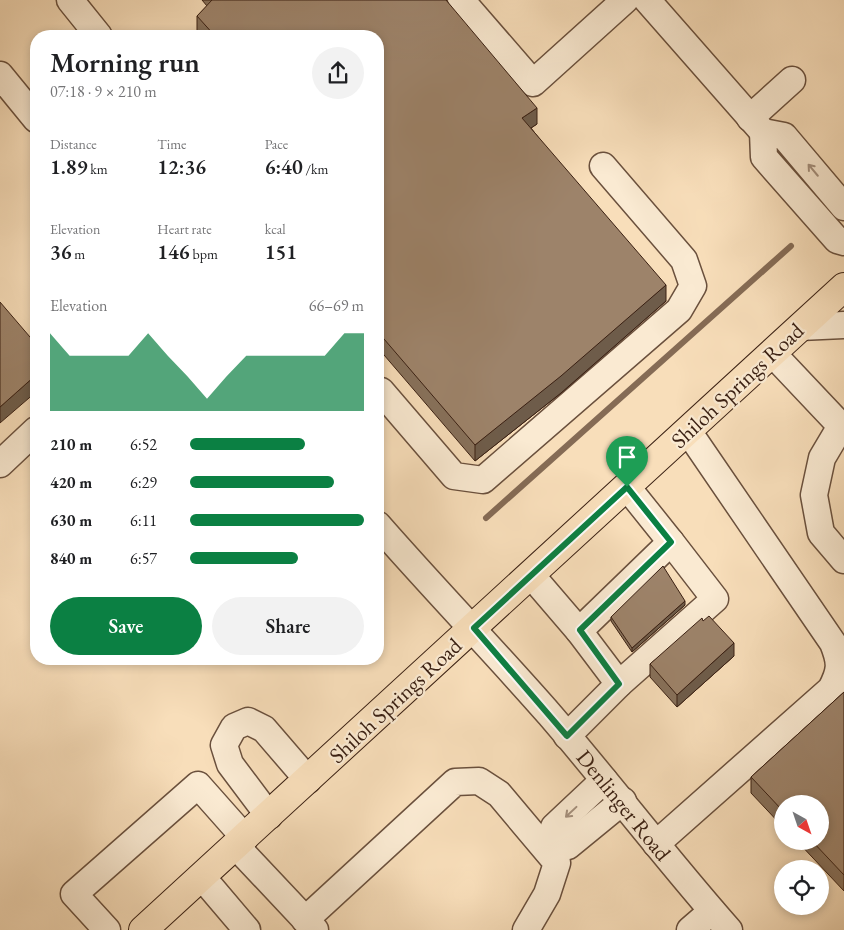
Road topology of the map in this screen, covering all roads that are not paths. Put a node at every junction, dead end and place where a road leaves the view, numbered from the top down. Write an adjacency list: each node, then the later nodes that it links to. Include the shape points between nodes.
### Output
1 (70, 0): 5 (street)
2 (461, 0): 4 (street, via 533,83)
3 (647, 0): 9 (street)
4 (622, 1)
5 (94, 30)
6 (0, 75): 8 (street)
7 (792, 80): 9 (street)
8 (30, 112)
9 (756, 125): 11 (street, one-way to 9, via 784,136); 12 (street, via 764,157 837,240)
10 (603, 166): 17 (street, via 684,260 693,286 679,310 483,480 454,476)
11 (844, 207)
12 (844, 242)
13 (844, 287): 15 (main road, Shiloh Springs Road)
14 (844, 325): 15 (street)
15 (800, 327): 16 (main road, Shiloh Springs Road)
16 (772, 353): 18 (main road, Shiloh Springs Road); 24 (street, via 841,426 822,458 814,495 821,533)
17 (384, 396)
18 (688, 431): 21 (main road, Shiloh Springs Road); 35 (street, via 833,643 839,658 838,675 831,689)
19 (30, 436): 20 (street)
20 (0, 464)
21 (627, 487): 23 (street); 25 (main road, Shiloh Springs Road)
22 (384, 532): 26 (street, Denlinger Road)
23 (671, 542): 27 (street); 28 (street, via 715,599)
24 (844, 560)
25 (531, 575): 26 (main road, Shiloh Springs Road); 27 (street)
26 (474, 628): 29 (street, Denlinger Road); 30 (main road, Shiloh Springs Road)
27 (580, 630): 28 (street)
28 (619, 684): 29 (street)
29 (567, 736): 31 (street, Denlinger Road)
30 (308, 780): 33 (main road, Shiloh Springs Road); 33 (street, via 264,729 248,720 234,727 224,745 230,764)
31 (604, 780): 32 (street, Denlinger Road); 36 (street, one-way to 36, via 554,828)
32 (623, 801): 35 (street, Denlinger Road); 36 (street, via 568,846)
33 (269, 816): 34 (main road, Shiloh Springs Road)
34 (240, 842): 37 (main road, Shiloh Springs Road); 39 (street); 40 (street, via 198,785 74,894)
35 (656, 844): 38 (street, Denlinger Road)
36 (547, 850): 39 (street, via 499,794 479,781 455,782); 43 (street, via 557,863 547,894)
37 (202, 877): 41 (main road, Shiloh Springs Road); 42 (street)
38 (712, 911): 44 (street); 45 (street, Denlinger Road)
39 (310, 925)
40 (106, 930)
41 (143, 930)
42 (247, 930)
43 (526, 930)
44 (690, 930)
45 (729, 930)

